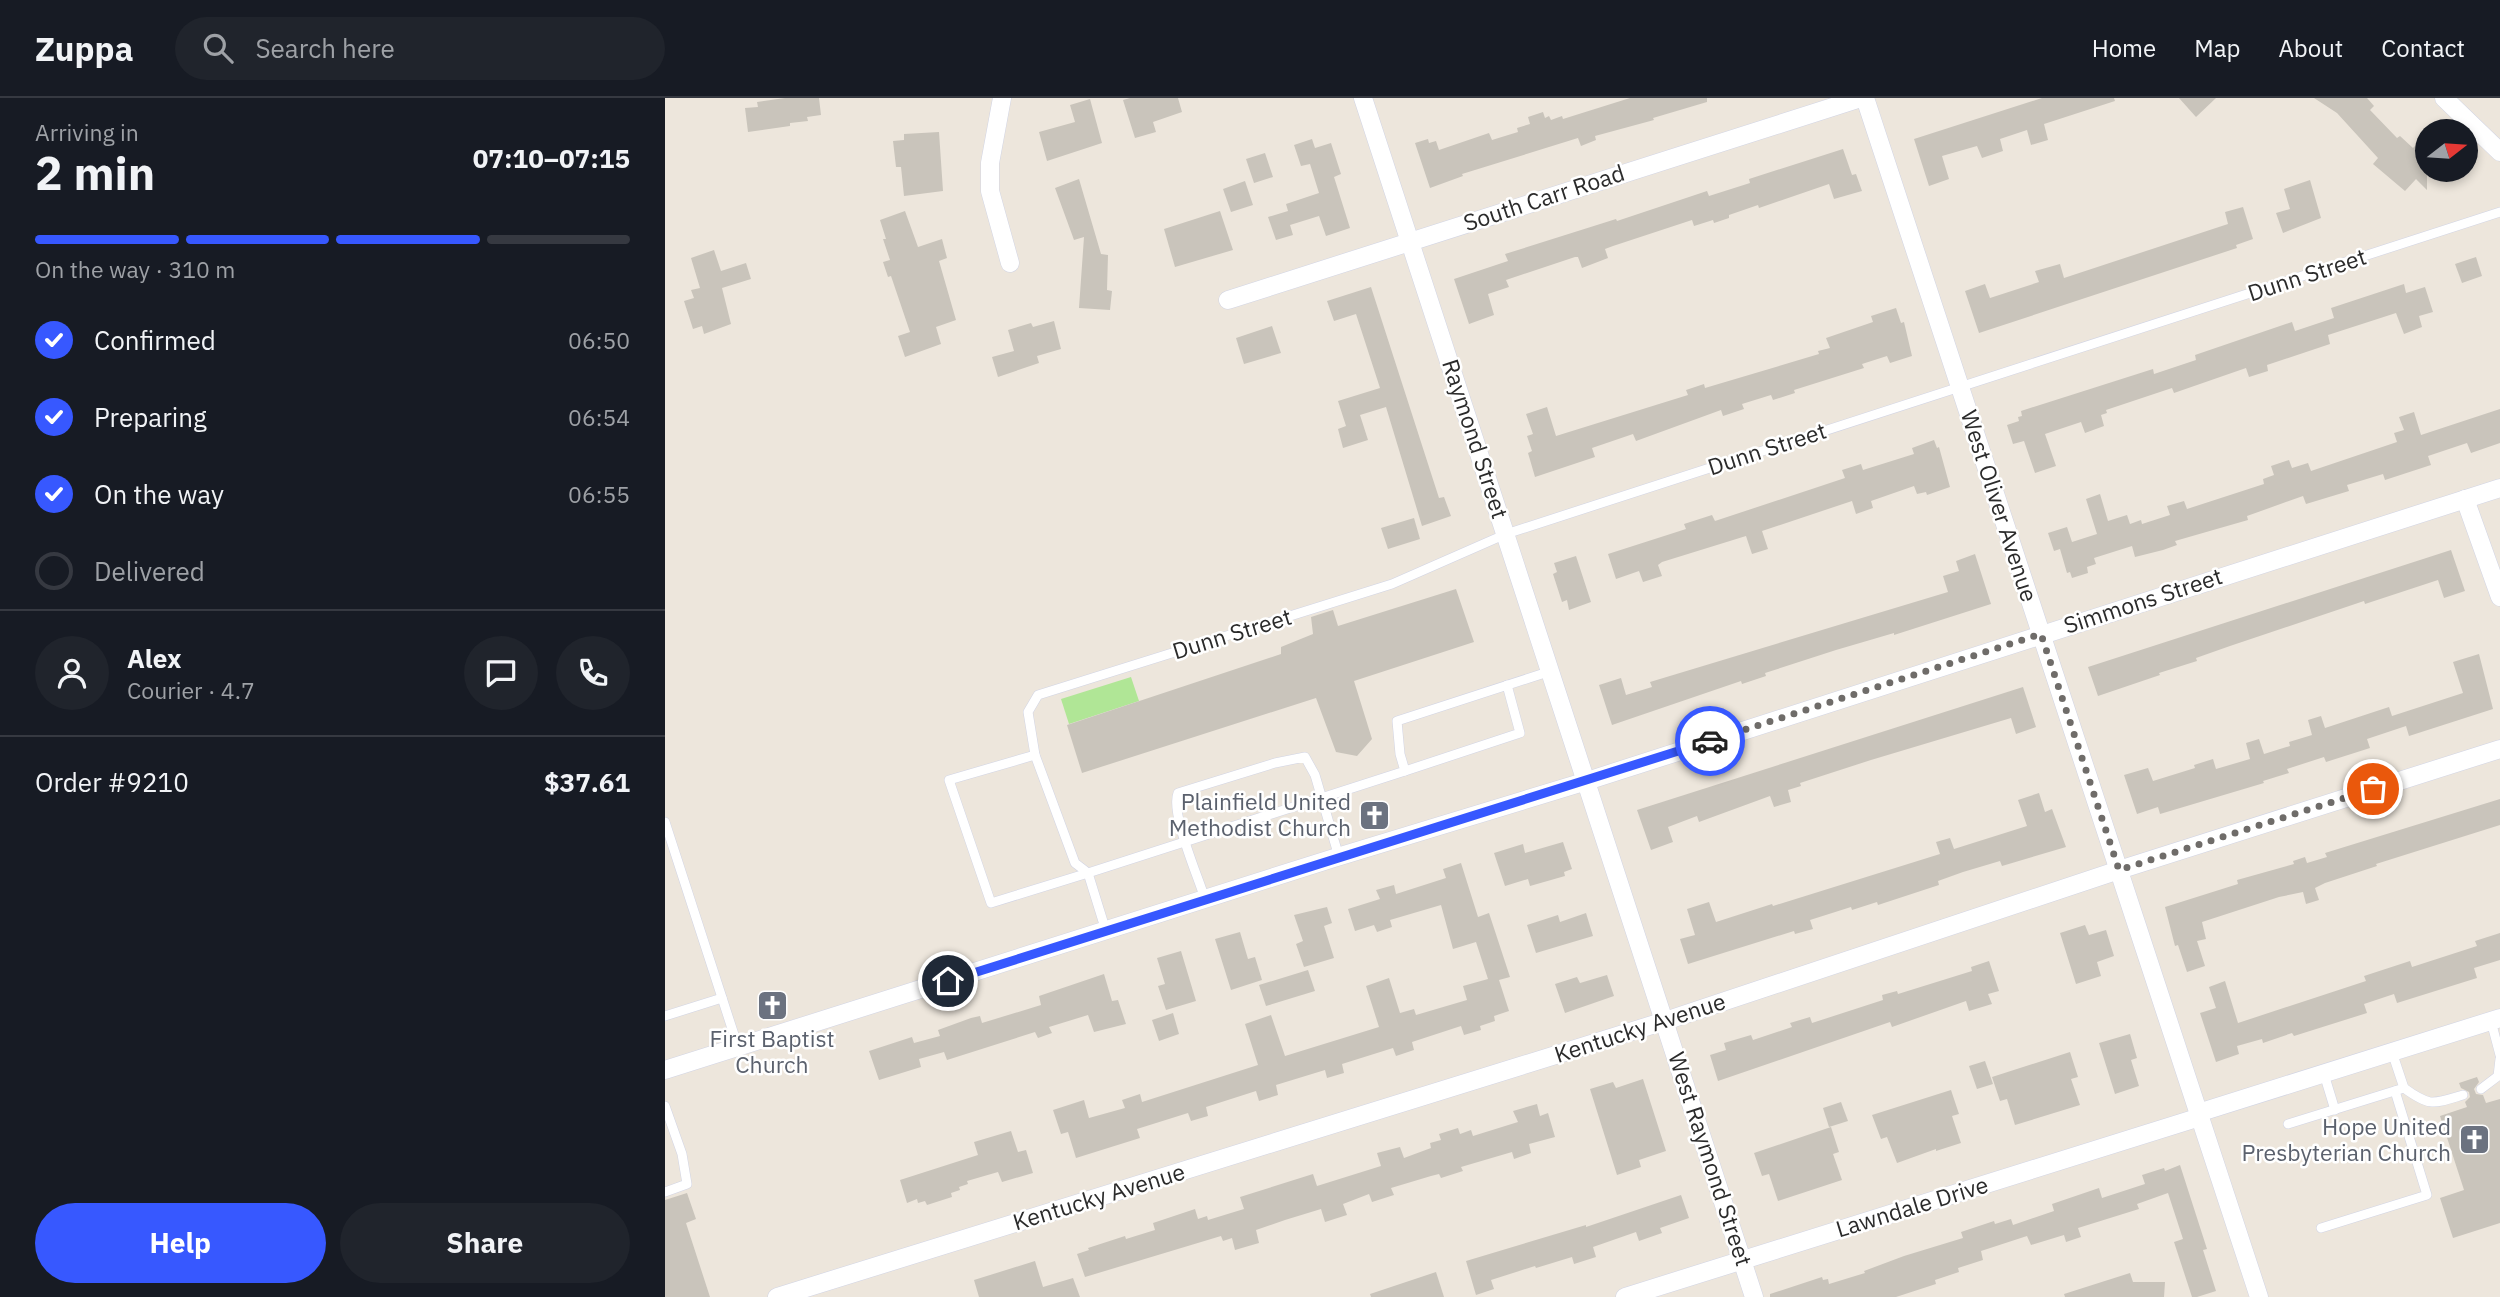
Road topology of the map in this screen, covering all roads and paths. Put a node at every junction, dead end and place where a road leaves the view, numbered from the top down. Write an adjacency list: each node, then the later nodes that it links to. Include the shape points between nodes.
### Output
1 (1002, 98): 8 (street, via 990,163 990,191)
2 (1363, 98): 7 (street, Raymond Street)
3 (1863, 98): 7 (street, South Carr Road); 10 (street, West Oliver Avenue)
4 (2444, 98): 5 (street)
5 (2500, 152)
6 (2500, 212): 10 (lane, Dunn Street)
7 (1410, 241): 9 (street, South Carr Road); 13 (street, Raymond Street)
8 (1010, 263)
9 (1228, 300)
10 (1960, 387): 13 (lane, Dunn Street); 15 (street, West Oliver Avenue)
11 (2500, 488): 12 (street, Simmons Street)
12 (2465, 499): 14 (street); 15 (street, Simmons Street)
13 (1506, 534): 16 (street, Raymond Street); 19 (lane, Dunn Street, via 1392,583 1038,695 1028,712)
14 (2500, 597)
15 (2041, 634): 21 (street, Simmons Street); 26 (street, West Oliver Avenue)
16 (1551, 671): 17 (lane); 21 (street, Raymond Street)
17 (1507, 685): 20 (lane, via 1397,721); 20 (lane, via 1520,733)
18 (2500, 749): 26 (street, Kentucky Avenue)
19 (1035, 755): 27 (lane, via 1075,863); 27 (lane, via 949,780 991,903)
20 (1405, 771): 22 (lane)
21 (1587, 781): 25 (street, Simmons Street); 33 (street, West Raymond Street)
22 (1321, 796): 24 (lane); 24 (lane, via 1305,757 1178,793 1177,815); 25 (lane)
23 (665, 822): 30 (lane)
24 (1186, 842): 27 (lane); 28 (lane)
25 (1339, 857): 28 (street, Simmons Street)
26 (2119, 870): 33 (street, Kentucky Avenue); 44 (street, West Oliver Avenue)
27 (1088, 873): 29 (lane)
28 (1205, 899): 29 (street, Simmons Street)
29 (1106, 930): 34 (street, Simmons Street)
30 (722, 998): 31 (lane); 34 (lane)
31 (665, 1016)
32 (2495, 1020): 35 (street, Lawndale Drive); 36 (lane)
33 (1665, 1021): 48 (street, West Raymond Street); 49 (street, Kentucky Avenue)
34 (738, 1047): 37 (street, Simmons Street)
35 (2392, 1052): 38 (street, Lawndale Drive); 40 (lane)
36 (2500, 1057): 39 (lane, via 2498,1076)
37 (665, 1070)
38 (2323, 1074): 43 (lane); 44 (street, Lawndale Drive)
39 (2481, 1089)
40 (2399, 1090): 41 (lane, via 2422,1102); 43 (lane); 47 (lane, via 2427,1195)
41 (2463, 1095)
42 (665, 1106): 46 (lane, via 687,1184)
43 (2335, 1110): 45 (lane)
44 (2199, 1115): 48 (street, Lawndale Drive); 52 (street, West Oliver Avenue)
45 (2288, 1124)
46 (665, 1192)
47 (2321, 1228)
48 (1742, 1260): 50 (street, Lawndale Drive); 51 (street, West Raymond Street)
49 (777, 1297)
50 (1625, 1297)
51 (1754, 1297)
52 (2259, 1297)

